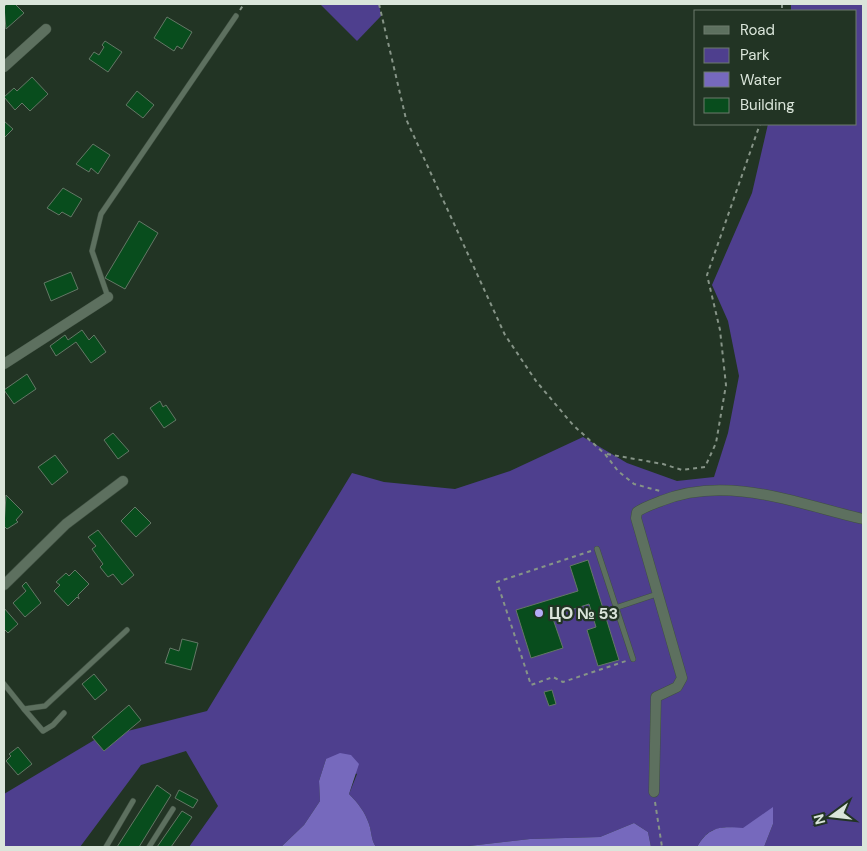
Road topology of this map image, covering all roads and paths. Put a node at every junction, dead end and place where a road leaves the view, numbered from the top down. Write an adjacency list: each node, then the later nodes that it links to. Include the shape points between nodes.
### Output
1 (379, 4): 8 (path, via 406,119 501,326 548,397)
2 (236, 16): 6 (lane, via 101,214 92,251)
3 (46, 29): 4 (street)
4 (4, 67)
5 (760, 125): 8 (path, via 707,275 720,330 726,385 716,443 705,468 682,470)
6 (108, 297): 7 (street)
7 (4, 364)
8 (605, 454): 10 (path, via 634,484)
9 (123, 481): 13 (street, via 66,524)
10 (667, 492)
11 (863, 520): 14 (street, via 738,490 704,490 670,497 642,508 636,515)
12 (597, 549): 15 (lane); 17 (path, via 497,582 531,685 552,677 563,682)
13 (4, 585)
14 (657, 594): 15 (lane); 21 (street, via 682,678 677,687 656,697)
15 (615, 608): 17 (lane)
16 (127, 630): 19 (lane, via 45,706)
17 (633, 659)
18 (4, 684): 19 (lane)
19 (24, 709): 20 (lane, via 42,731 49,729)
20 (64, 713)
21 (654, 792): 26 (path)
22 (134, 801): 24 (lane)
23 (173, 809): 25 (lane)
24 (106, 847)
25 (149, 847)
26 (662, 847)

